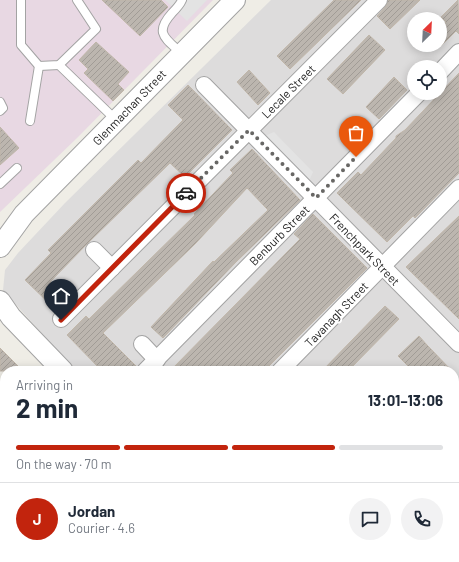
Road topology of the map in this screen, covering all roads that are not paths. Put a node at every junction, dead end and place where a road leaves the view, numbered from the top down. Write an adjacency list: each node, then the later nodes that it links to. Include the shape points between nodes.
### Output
1 (21, 0): 10 (lane, via 21,45)
2 (77, 0): 8 (lane, via 96,29)
3 (182, 0): 7 (lane, via 164,22 162,29 164,38)
4 (235, 0): 7 (street, Glenmachan Street)
5 (379, 0): 17 (street, Lecale Street)
6 (459, 52): 9 (street)
7 (181, 53): 16 (street, Glenmachan Street)
8 (59, 65): 10 (lane); 16 (lane)
9 (447, 65)
10 (39, 66): 15 (lane)
11 (204, 85): 17 (street, Frenchpark Street)
12 (412, 100): 21 (street, Benburb Street)
13 (0, 102): 14 (lane, via 3,108)
14 (0, 112)
15 (30, 121)
16 (117, 121): 22 (street, Glenmachan Street)
17 (249, 130): 21 (street, Frenchpark Street); 27 (street, Lecale Street)
18 (17, 168): 19 (lane)
19 (0, 184)
20 (459, 188): 26 (street, Tavanagh Street)
21 (316, 198): 26 (street, Frenchpark Street); 33 (street, Benburb Street)
22 (24, 214): 23 (street, Glenmachan Street); 24 (street, Glenmachan Street)
23 (0, 226)
24 (0, 247)
25 (94, 250): 27 (street)
26 (383, 267): 31 (street, Frenchpark Street); 36 (street, Tavanagh Street)
27 (112, 268): 30 (street, Lecale Street)
28 (0, 301): 29 (street)
29 (5, 315): 34 (street)
30 (61, 320)
31 (457, 337)
32 (142, 344): 33 (street)
33 (157, 360): 35 (street, Benburb Street)
34 (58, 366)
35 (150, 366)
36 (290, 366)

